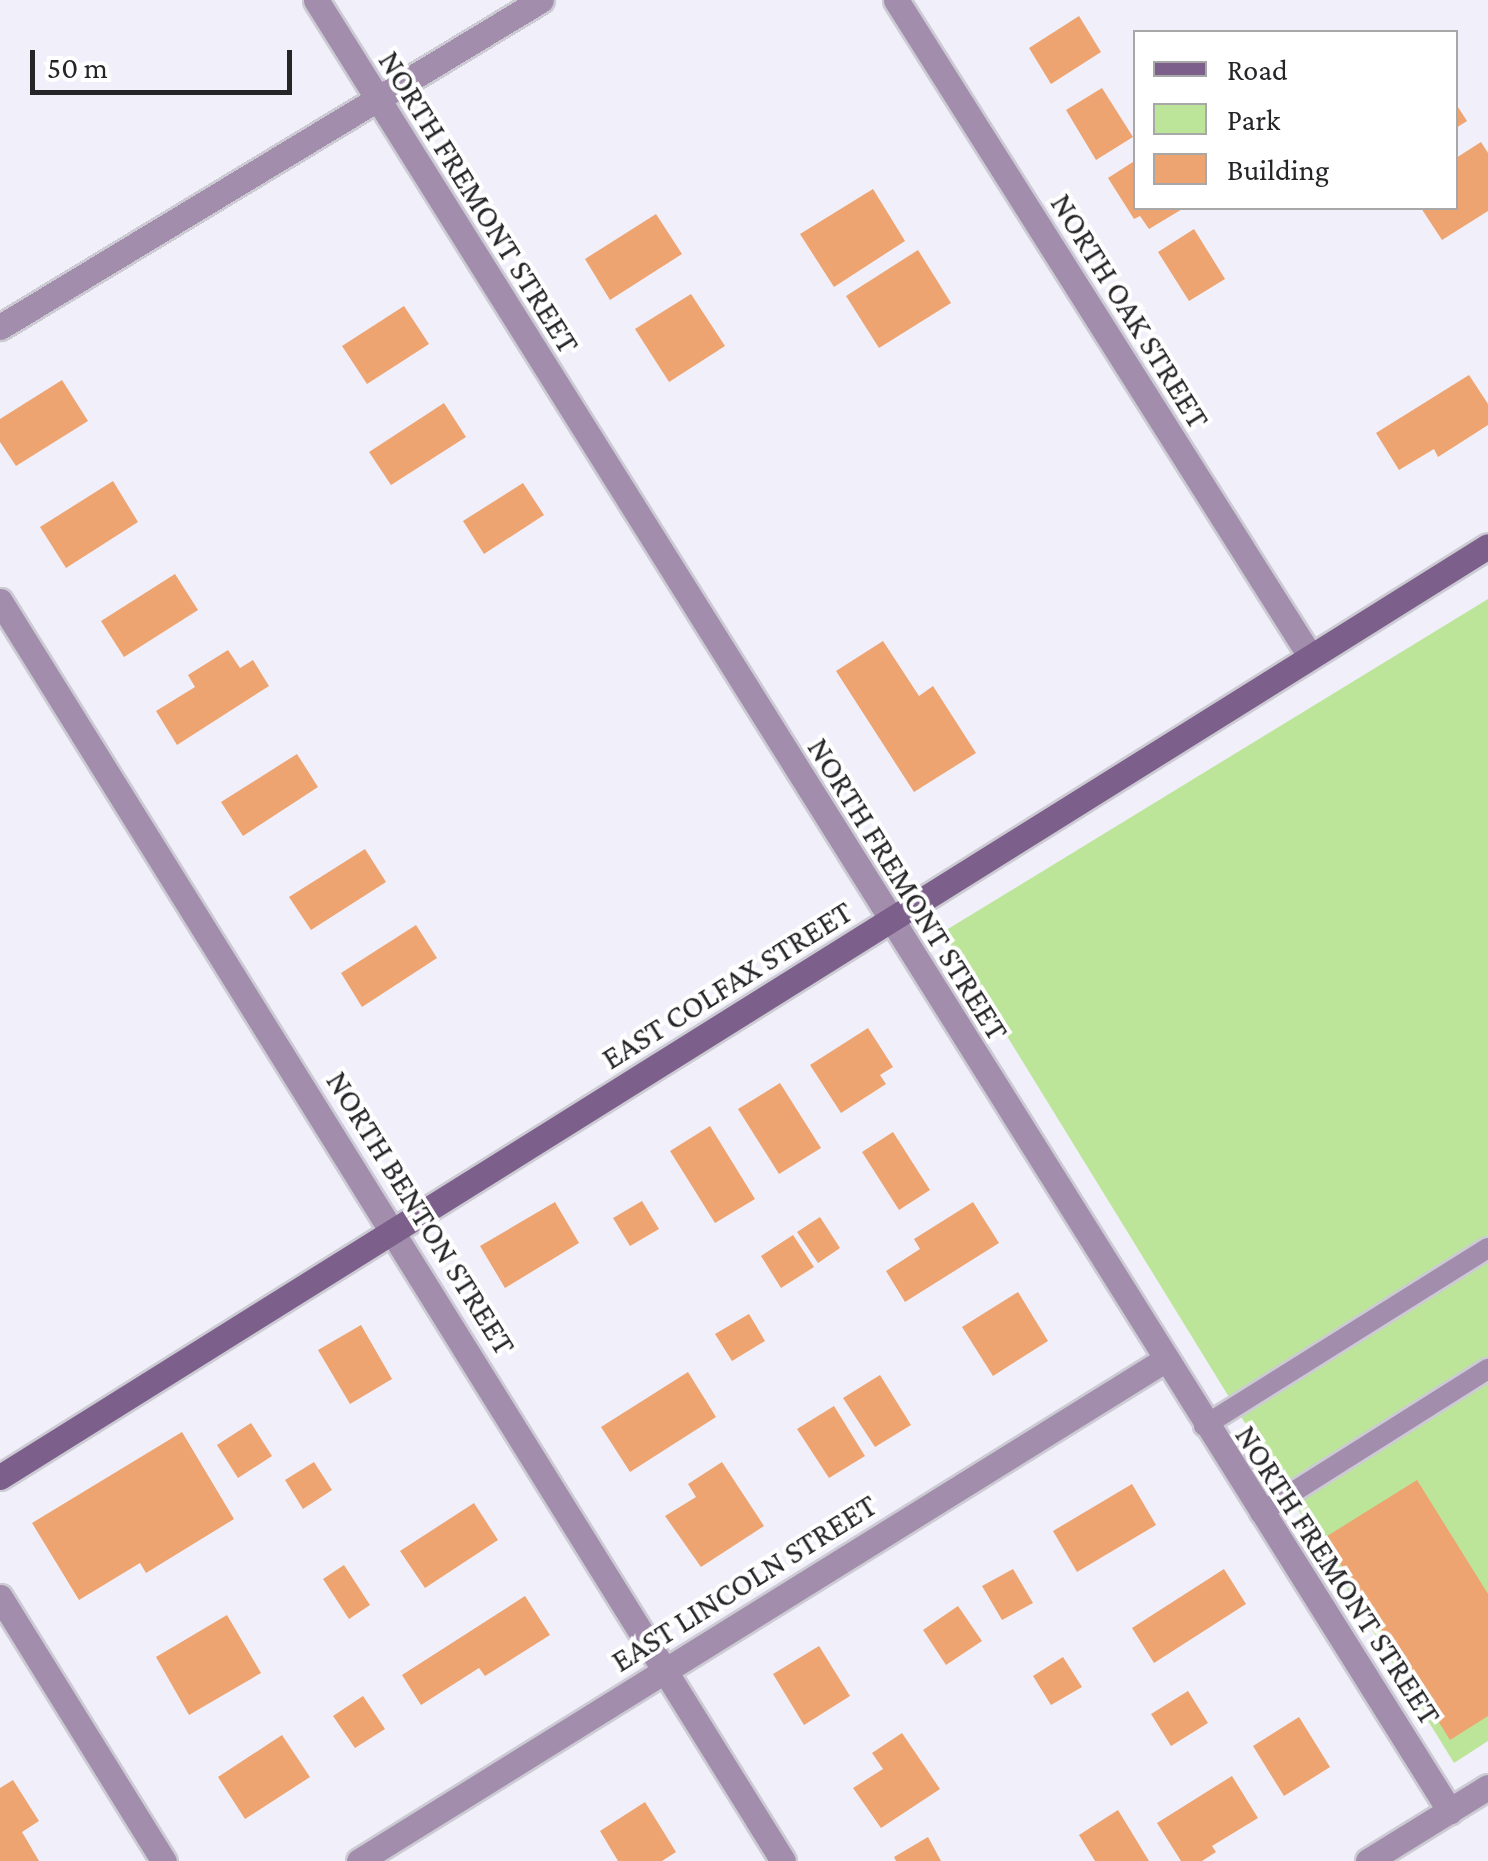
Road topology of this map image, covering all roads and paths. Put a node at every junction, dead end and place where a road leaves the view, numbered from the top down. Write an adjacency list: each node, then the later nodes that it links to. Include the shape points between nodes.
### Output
1 (316, 0): 4 (street, NORTH FREMONT STREET)
2 (541, 0): 4 (street)
3 (896, 0): 8 (street, NORTH OAK STREET)
4 (375, 98): 5 (street); 9 (street, NORTH FREMONT STREET)
5 (0, 327)
6 (1488, 546): 8 (street, EAST COLFAX STREET)
7 (0, 602): 10 (street, NORTH BENTON STREET)
8 (1310, 656): 9 (street, EAST COLFAX STREET)
9 (890, 921): 10 (street, EAST COLFAX STREET); 12 (street, NORTH FREMONT STREET)
10 (394, 1231): 15 (street, EAST COLFAX STREET); 18 (street, NORTH BENTON STREET)
11 (1488, 1248): 14 (lane)
12 (1163, 1361): 14 (street, NORTH FREMONT STREET); 18 (street, EAST LINCOLN STREET)
13 (1488, 1369): 16 (lane)
14 (1204, 1426): 16 (street, NORTH FREMONT STREET)
15 (0, 1477)
16 (1260, 1513): 20 (street, NORTH FREMONT STREET)
17 (0, 1597): 21 (street)
18 (668, 1669): 22 (street, EAST LINCOLN STREET); 23 (street, NORTH BENTON STREET)
19 (1488, 1787): 20 (street)
20 (1450, 1810): 24 (street)
21 (164, 1861)
22 (358, 1861)
23 (783, 1861)
24 (1368, 1861)

